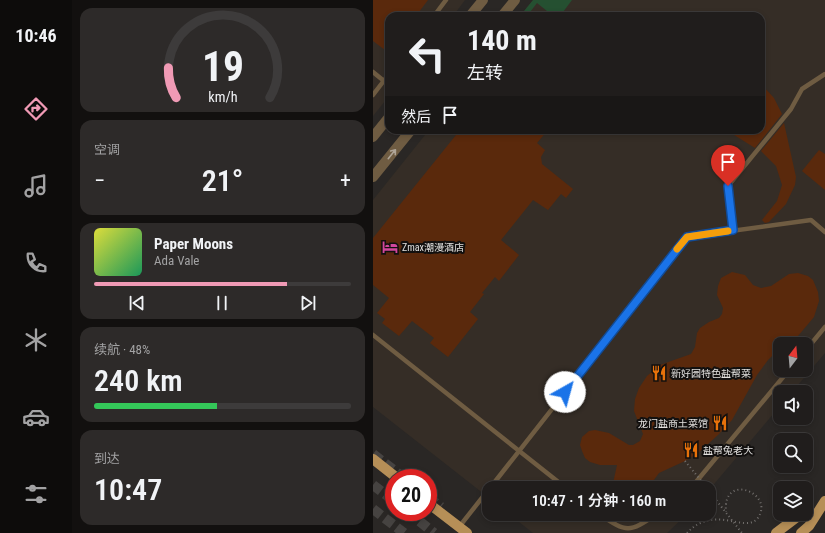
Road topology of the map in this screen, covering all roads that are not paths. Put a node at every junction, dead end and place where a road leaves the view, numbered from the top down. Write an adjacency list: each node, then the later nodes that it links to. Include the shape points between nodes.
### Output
1 (446, 0): 4 (lane)
2 (483, 0): 5 (street)
3 (515, 0): 6 (street)
4 (437, 12)
5 (473, 12)
6 (505, 12)
7 (373, 72): 9 (lane)
8 (825, 74): 15 (lane, via 802,88 791,109 728,186)
9 (384, 81): 10 (lane)
10 (373, 95)
11 (385, 122): 13 (street)
12 (408, 134): 14 (street, one-way to 12)
13 (373, 137)
14 (373, 178)
15 (733, 230): 16 (lane, via 811,220); 21 (lane, via 687,237)
16 (825, 232)
17 (825, 327): 19 (lane)
18 (373, 335): 21 (lane)
19 (813, 342)
20 (783, 377): 26 (lane)
21 (518, 452): 24 (lane); 25 (lane)
22 (373, 459): 23 (main road)
23 (386, 469)
24 (495, 481)
25 (557, 481)
26 (698, 481)
27 (482, 499): 34 (lane)
28 (824, 502): 29 (main road); 36 (main road, via 809,526)
29 (813, 508)
30 (437, 509): 34 (main road)
31 (608, 521): 32 (lane, via 628,532)
32 (648, 521)
33 (792, 521): 35 (main road)
34 (463, 530)
35 (776, 533)
36 (801, 533)

